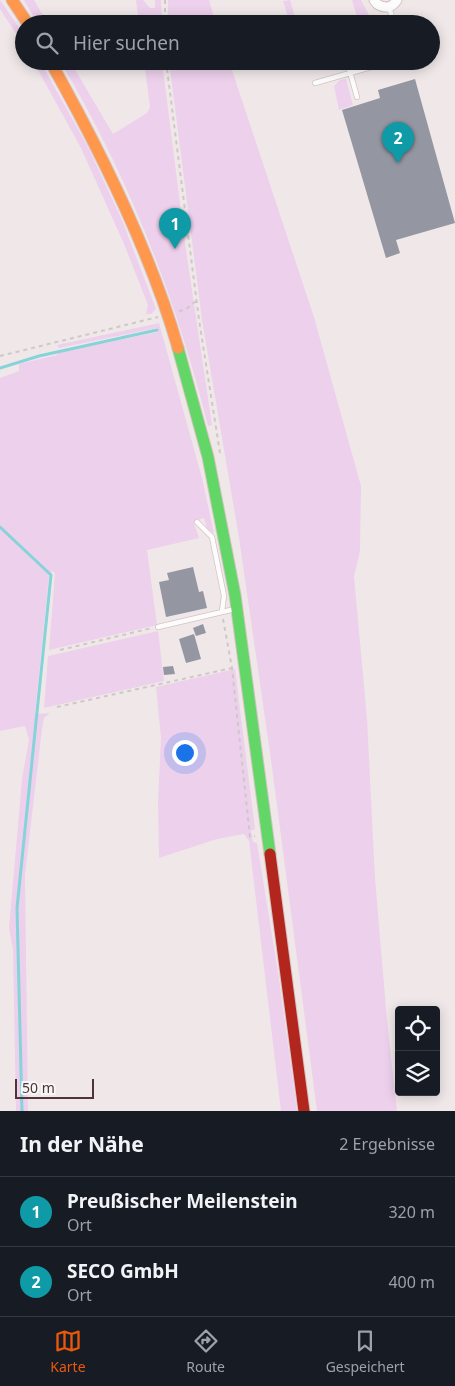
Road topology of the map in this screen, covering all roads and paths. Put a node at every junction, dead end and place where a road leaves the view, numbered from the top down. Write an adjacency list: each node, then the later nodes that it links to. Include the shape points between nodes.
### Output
1 (12, 0): 6 (main road)
2 (165, 0): 7 (path)
3 (374, 0): 5 (street)
4 (397, 0): 5 (street)
5 (389, 7): 8 (lane)
6 (22, 15)
7 (165, 15)
8 (391, 15)
9 (55, 70): 16 (main road, via 112,179)
10 (167, 70): 15 (path)
11 (358, 70): 12 (lane)
12 (350, 72): 13 (lane); 14 (lane)
13 (315, 83)
14 (357, 97)
15 (196, 300): 16 (path, via 185,310); 17 (path)
16 (168, 314): 18 (path); 20 (main road, via 208,457)
17 (199, 320)
18 (0, 356)
19 (197, 522): 21 (lane, via 212,536 224,596)
20 (236, 609): 21 (lane); 26 (main road)
21 (222, 611): 22 (lane); 24 (path)
22 (158, 627): 23 (path)
23 (60, 650)
24 (232, 668): 25 (path); 26 (path, via 250,837)
25 (57, 707)
26 (268, 835): 27 (main road)
27 (304, 1111)

